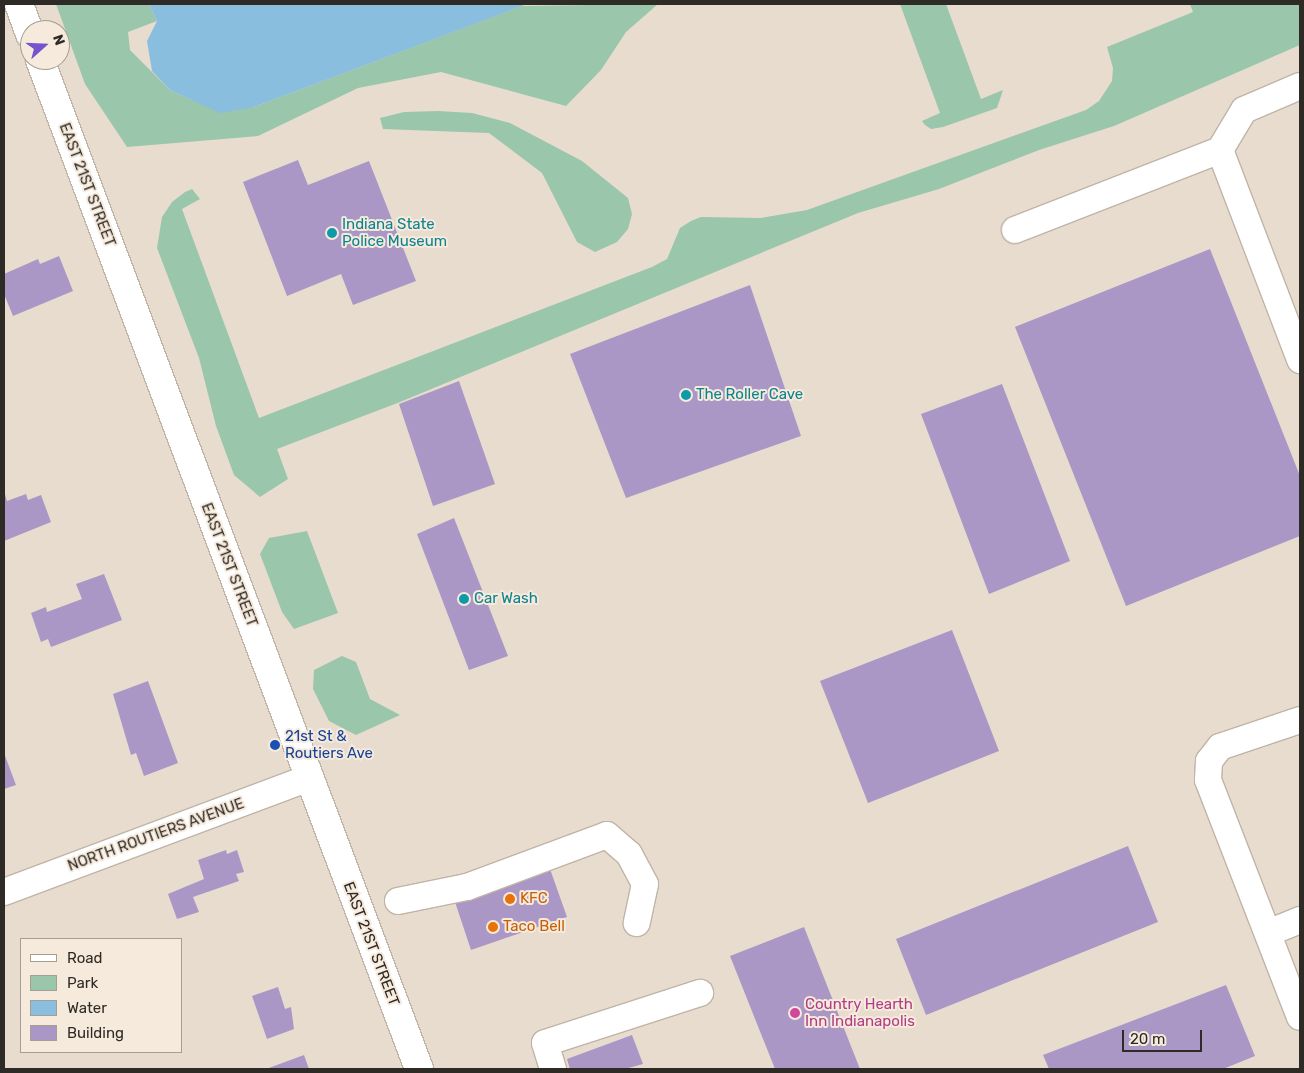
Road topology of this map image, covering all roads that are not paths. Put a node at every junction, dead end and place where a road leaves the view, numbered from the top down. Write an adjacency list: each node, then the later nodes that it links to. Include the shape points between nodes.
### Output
1 (19, 4): 2 (main road)
2 (25, 20)
3 (44, 70): 9 (main road, EAST 21ST STREET)
4 (1300, 86): 5 (street, via 1244,110)
5 (1220, 150): 6 (street); 7 (street)
6 (1015, 230)
7 (1300, 360)
8 (1300, 720): 14 (street, via 1220,748 1209,761 1208,780)
9 (309, 778): 10 (street, NORTH ROUTIERS AVENUE); 17 (main road, EAST 21ST STREET)
10 (4, 892)
11 (398, 901): 12 (street, via 467,887 607,835 630,854 645,884)
12 (638, 918)
13 (1300, 920): 14 (street)
14 (1268, 933): 16 (street)
15 (700, 993): 18 (street, via 545,1043)
16 (1300, 1017)
17 (418, 1069)
18 (553, 1069)

